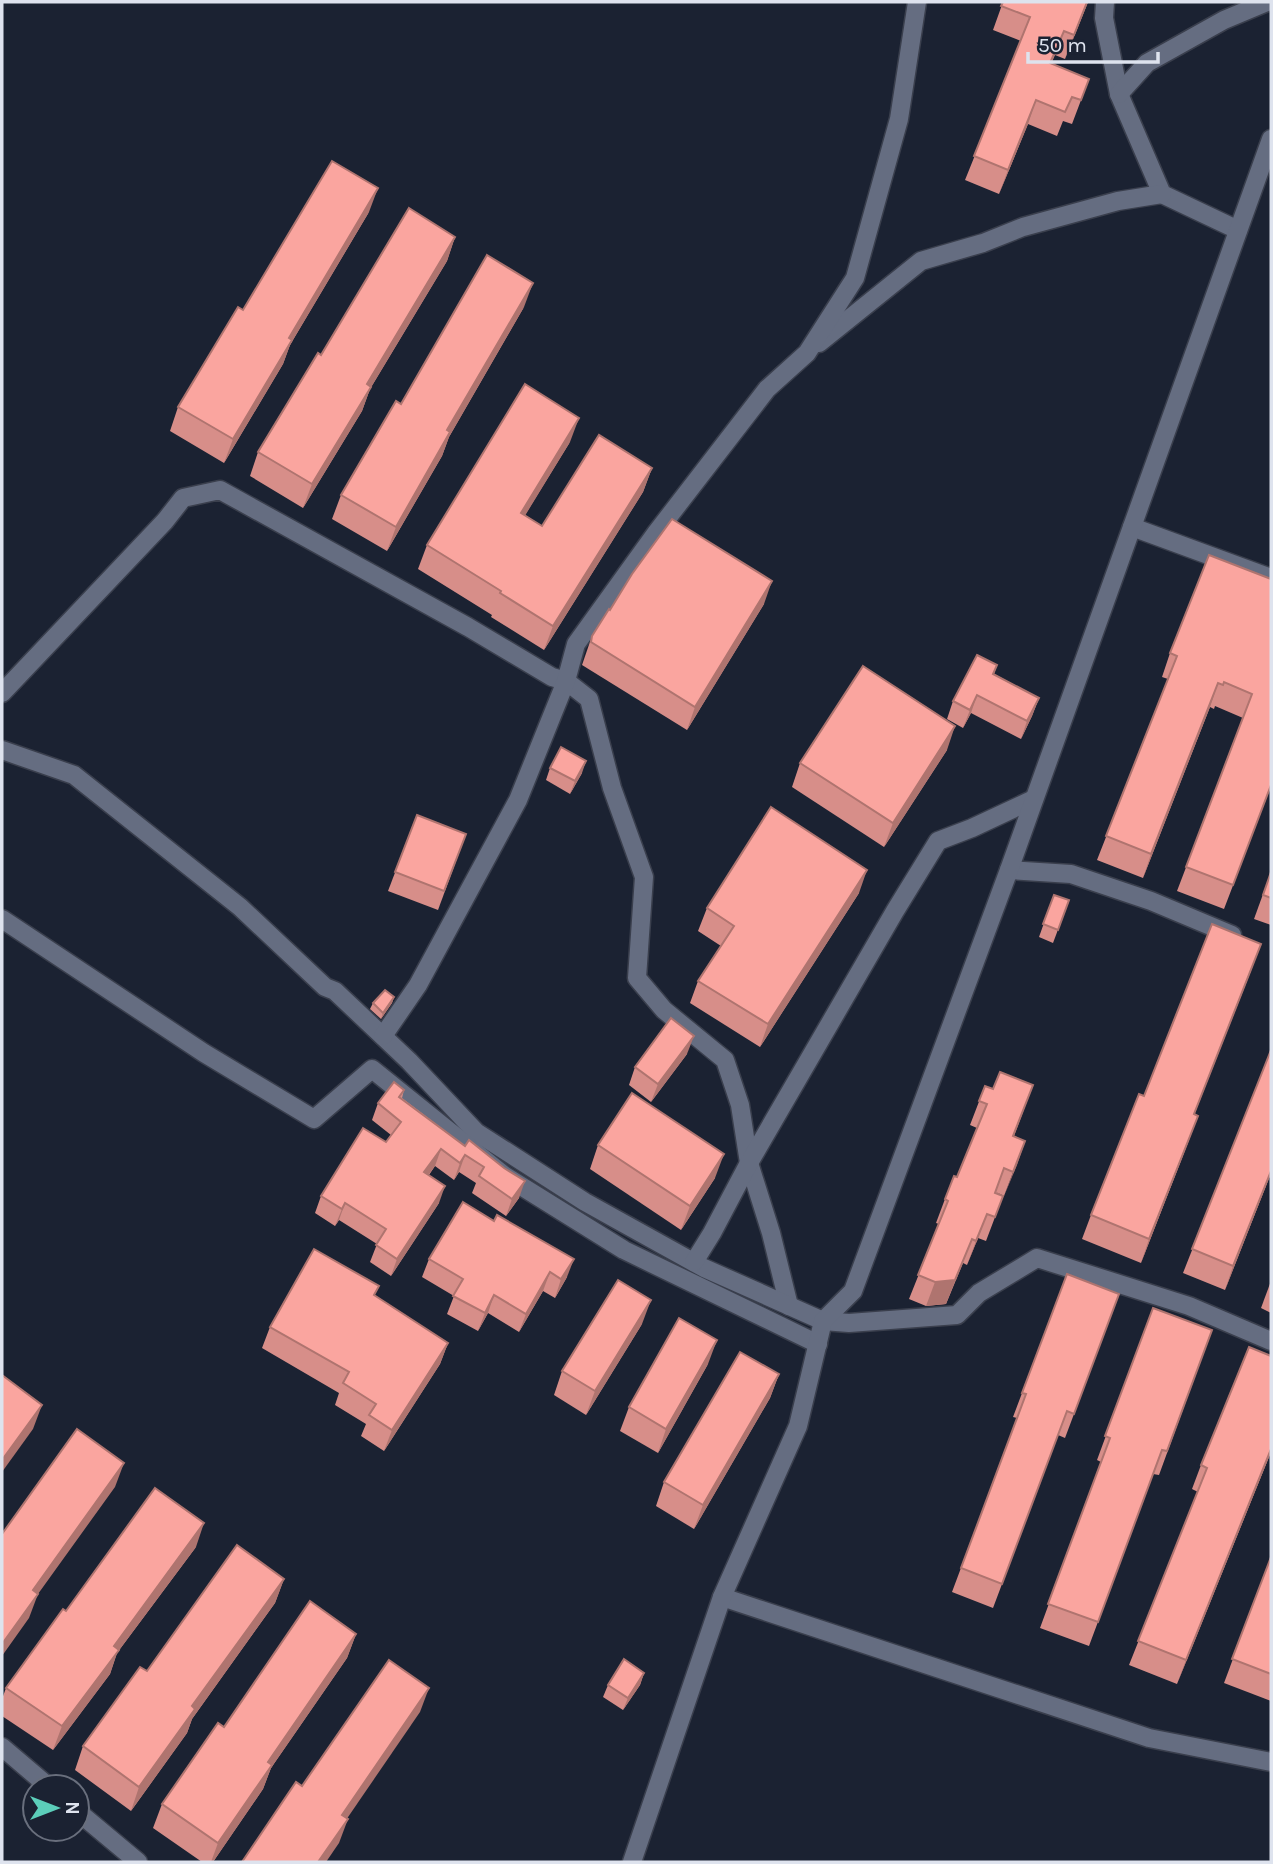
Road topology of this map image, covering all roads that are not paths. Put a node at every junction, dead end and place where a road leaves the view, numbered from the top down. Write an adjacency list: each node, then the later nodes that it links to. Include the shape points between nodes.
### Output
1 (917, 2): 8 (street, via 899,119 855,278)
2 (1105, 2): 4 (street)
3 (1267, 2): 4 (street, via 1147,63)
4 (1119, 94): 6 (street)
5 (1271, 139): 7 (street)
6 (1162, 194): 7 (street); 8 (street, via 1023,227 921,261)
7 (1238, 230): 9 (street)
8 (807, 354): 11 (street, via 767,389 656,533 576,644)
9 (1132, 527): 10 (street); 14 (street)
10 (1271, 578)
11 (566, 681): 12 (street, via 220,490 183,498); 18 (street, via 518,800 418,985); 19 (street, via 589,699 612,788 644,877 637,978 664,1010 724,1060 740,1105)
12 (2, 693)
13 (2, 750): 18 (street, via 74,775 240,907)
14 (1034, 799): 15 (street); 19 (street, via 938,841)
15 (1009, 870): 17 (street, via 1071,874 1152,901); 22 (street, via 853,1291)
16 (2, 919): 24 (street, via 204,1053 314,1119 372,1069 505,1176 624,1250)
17 (1242, 939)
18 (383, 1036): 20 (street, via 477,1132 585,1202)
19 (749, 1163): 20 (street); 21 (street)
20 (694, 1262): 21 (street)
21 (789, 1306): 22 (street)
22 (824, 1321): 23 (street, via 849,1324 957,1315 979,1293 1037,1258 1189,1307); 24 (street)
23 (1271, 1341)
24 (818, 1344): 25 (street, via 798,1426)
25 (722, 1597): 27 (street, via 1149,1738); 31 (street)
26 (2, 1747): 28 (street)
27 (1271, 1762)
28 (33, 1773)
29 (91, 1823): 30 (street)
30 (138, 1862)
31 (632, 1862)

